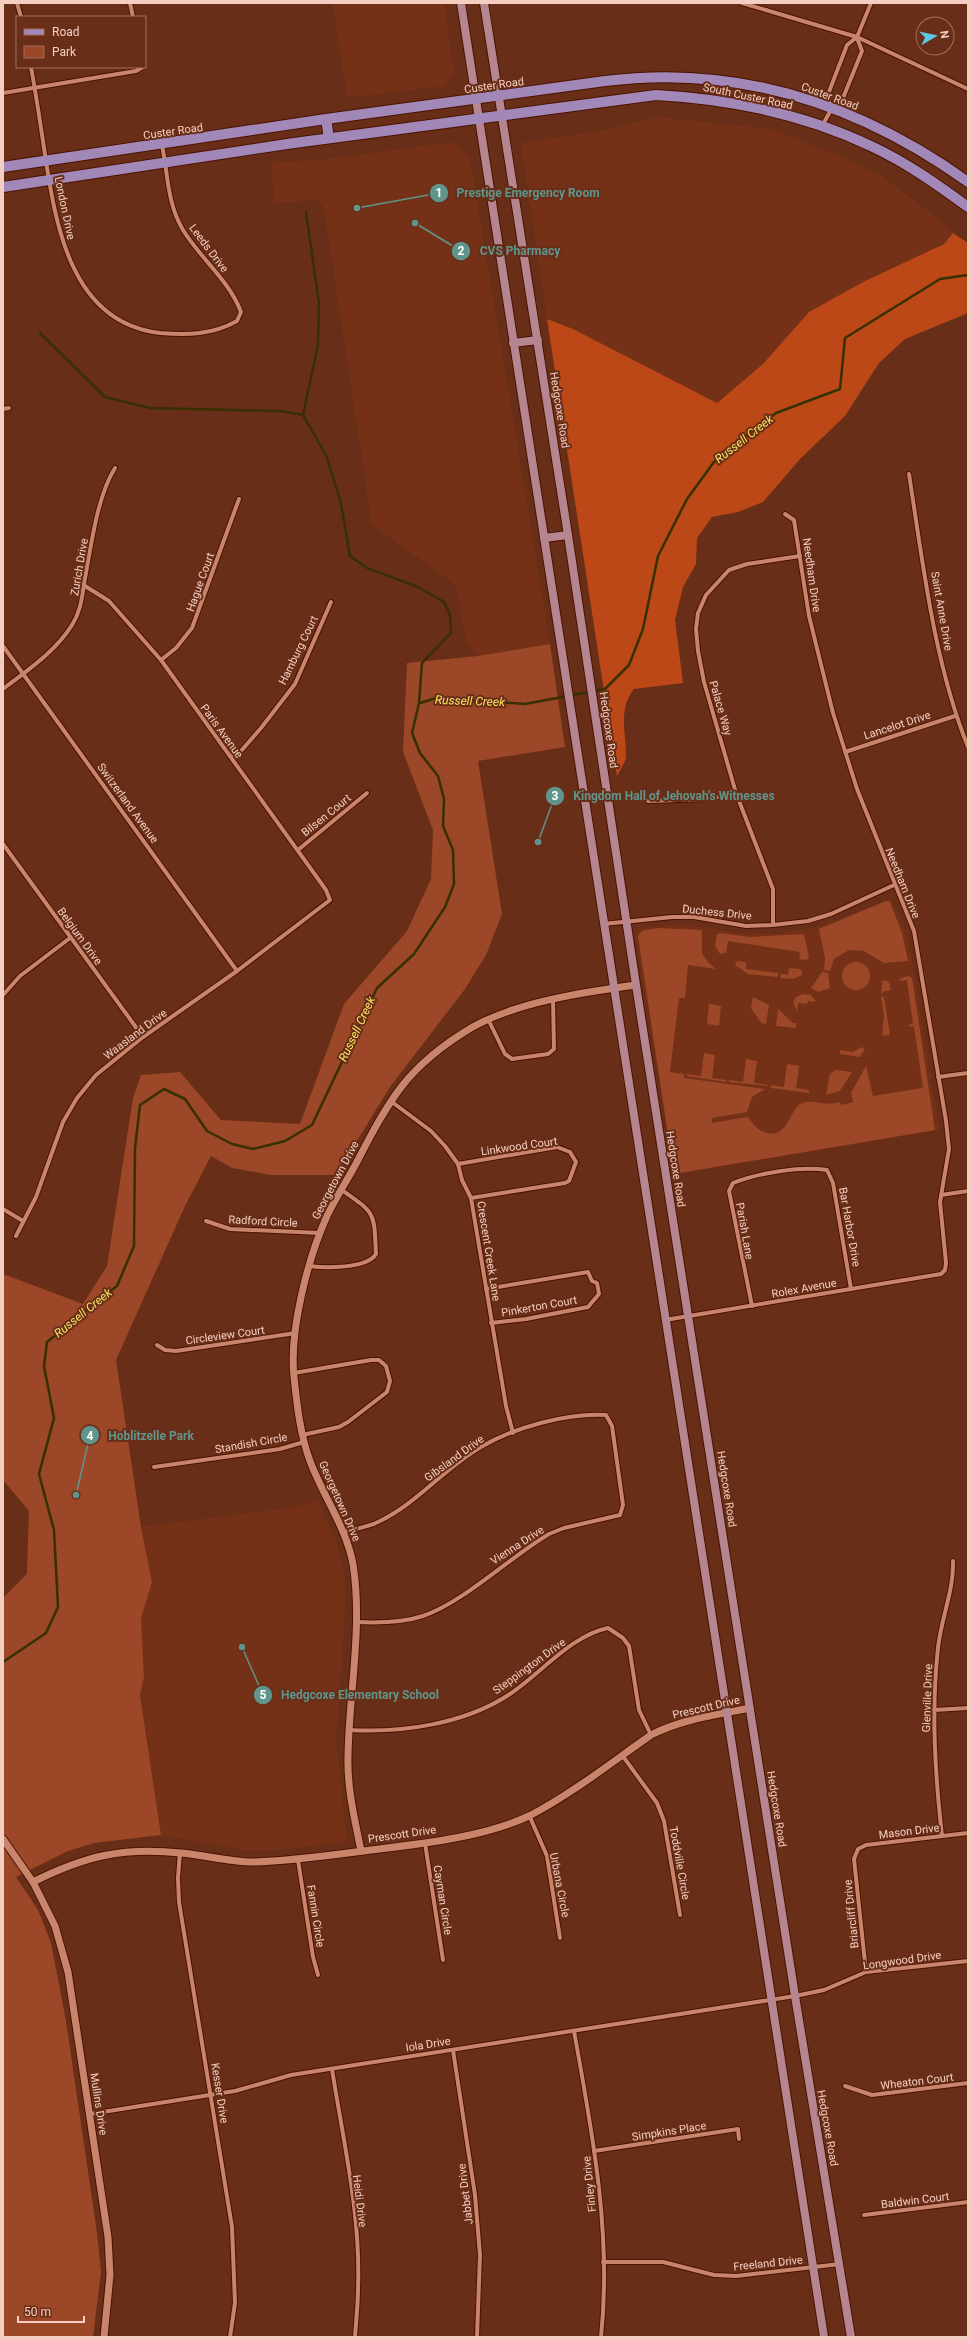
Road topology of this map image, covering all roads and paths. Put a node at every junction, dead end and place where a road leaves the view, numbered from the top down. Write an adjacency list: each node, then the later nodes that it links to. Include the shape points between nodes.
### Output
1 (17, 3): 7 (street)
2 (130, 3): 8 (street)
3 (461, 3): 16 (main road)
4 (484, 3): 15 (main road, Hedgcoxe Road)
5 (745, 3): 9 (street)
6 (871, 3): 9 (street)
7 (21, 16)
8 (133, 16)
9 (857, 37): 13 (street); 17 (street, via 848,45 827,97); 17 (street, via 862,51 841,103)
10 (31, 68): 12 (street, London Drive)
11 (140, 68): 12 (street, via 136,71)
12 (35, 88): 14 (street); 24 (street, London Drive)
13 (968, 89)
14 (3, 93)
15 (499, 96): 16 (main road, Custer Road); 17 (main road, Custer Road, via 641,76 685,76 763,87 808,98); 18 (main road, Hedgcoxe Road)
16 (476, 99): 19 (main road, Custer Road); 20 (main road)
17 (832, 108): 21 (street); 28 (main road, Custer Road, via 883,130 925,153)
18 (502, 115): 20 (main road); 21 (main road, South Custer Road, via 656,95 739,104 786,114); 32 (main road, Hedgcoxe Road)
19 (326, 118): 22 (main road); 23 (main road, Custer Road)
20 (479, 118): 22 (main road); 33 (main road)
21 (822, 126): 30 (main road, South Custer Road, via 873,146)
22 (329, 138): 25 (main road)
23 (162, 145): 24 (main road, Custer Road); 25 (street, Leeds Drive)
24 (46, 161): 26 (main road, Custer Road); 27 (street, London Drive)
25 (166, 162): 27 (main road); 31 (street, Leeds Drive, via 172,205 183,230 232,294)
26 (3, 168)
27 (49, 180): 29 (main road); 31 (street, London Drive, via 57,226 65,249 86,288 105,310 141,328 183,335 194,335 228,326 237,321)
28 (968, 182)
29 (3, 188)
30 (968, 207)
31 (241, 312)
32 (538, 340): 33 (main road); 40 (main road, Hedgcoxe Road)
33 (513, 343): 41 (main road)
34 (9, 408): 35 (street)
35 (3, 409)
36 (115, 468): 43 (street, Zurich Drive, via 106,483 85,574)
37 (909, 474): 49 (street, Saint Anne Drive, via 936,633)
38 (239, 499): 46 (street, Hague Court, via 192,628 176,648)
39 (785, 514): 42 (street, Needham Drive, via 794,520)
40 (568, 535): 41 (main road); 60 (main road, Hedgcoxe Road)
41 (544, 538): 61 (main road)
42 (800, 556): 51 (street, Needham Drive, via 809,616); 54 (street, Palace Way, via 747,564 729,570 710,590 698,614 696,629 704,682)
43 (85, 586): 46 (street, Paris Avenue, via 109,601); 47 (street, Zurich Drive, via 83,600 73,625 58,643)
44 (331, 602): 52 (street, Hamburg Court, via 295,684 241,751)
45 (3, 646): 47 (street, Switzerland Avenue)
46 (161, 660): 52 (street, Paris Avenue)
47 (24, 673): 48 (street, Zurich Drive); 64 (street, Switzerland Avenue)
48 (3, 689)
49 (955, 716): 50 (street, Saint Anne Drive); 51 (street, Lancelot Drive)
50 (968, 747)
51 (845, 752): 58 (street, Needham Drive)
52 (230, 756): 57 (street, Paris Avenue)
53 (367, 794): 57 (street, Bilsen Court)
54 (736, 794): 55 (street, via 709,799); 62 (street, Palace Way, via 773,889)
55 (648, 801)
56 (3, 844): 63 (street, Belgium Drive)
57 (298, 850): 59 (street, Paris Avenue, via 326,890)
58 (894, 885): 62 (street, Duchess Drive, via 831,914 808,921); 72 (street, Needham Drive, via 914,931)
59 (330, 900): 64 (street, Waasland Drive)
60 (626, 921): 61 (street, Duchess Drive); 62 (street, Duchess Drive, via 694,917 746,926); 65 (main road, Hedgcoxe Road)
61 (603, 924): 66 (main road)
62 (773, 925)
63 (70, 938): 67 (street, via 20,976); 70 (street, Belgium Drive)
64 (237, 971): 70 (street, Waasland Drive)
65 (636, 985): 66 (street, Georgetown Drive); 90 (main road, Hedgcoxe Road)
66 (613, 988): 68 (street, Georgetown Drive); 91 (main road)
67 (3, 995)
68 (553, 1000): 69 (street, Georgetown Drive); 69 (street, via 555,1039 554,1049 548,1054 512,1059 505,1054)
69 (488, 1019): 73 (street, Georgetown Drive, via 435,1054 402,1086)
70 (143, 1038): 81 (street, Waasland Drive, via 96,1075 77,1098 63,1122 36,1197)
71 (968, 1073): 72 (street)
72 (938, 1077): 78 (street, Needham Drive, via 949,1149)
73 (392, 1102): 74 (street, Crescent Creek Lane, via 431,1131); 76 (street, Georgetown Drive)
74 (458, 1164): 79 (street, Crescent Creek Lane); 79 (street, Linkwood Court, via 557,1147 570,1152 576,1162 569,1181 565,1183)
75 (827, 1170): 88 (street, Bar Harbor Drive, via 833,1183); 89 (street, Parish Lane, via 811,1167 733,1182 729,1191 732,1212)
76 (342, 1190): 83 (street, Georgetown Drive, via 333,1203); 85 (street, via 370,1211 374,1224 376,1254 363,1263 326,1268)
77 (968, 1191): 78 (street)
78 (941, 1195): 86 (street, Needham Drive)
79 (471, 1198): 87 (street, Crescent Creek Lane)
80 (3, 1209): 81 (street)
81 (23, 1221): 84 (street, Waasland Drive)
82 (206, 1221): 83 (street, Radford Circle, via 230,1229)
83 (320, 1233): 85 (street, Georgetown Drive)
84 (16, 1236)
85 (309, 1266): 93 (street, Georgetown Drive)
86 (945, 1270): 88 (street, Rolex Avenue, via 941,1274)
87 (486, 1289): 92 (street, Crescent Creek Lane); 92 (street, Pinkerton Court, via 588,1272 599,1289 596,1300 588,1307)
88 (851, 1289): 89 (street, Rolex Avenue)
89 (752, 1306): 90 (street, Rolex Avenue)
90 (689, 1316): 91 (street, Rolex Avenue); 103 (main road, Hedgcoxe Road)
91 (665, 1320): 106 (main road)
92 (491, 1323): 97 (street, Crescent Creek Lane)
93 (296, 1333): 94 (street, Circleview Court, via 176,1352); 95 (street, Georgetown Drive)
94 (157, 1345)
95 (293, 1373): 98 (street, Georgetown Drive); 98 (street, Standish Circle, via 379,1360 386,1366 390,1382 387,1392 348,1422)
96 (606, 1415): 97 (street, Gibsland Drive, via 591,1414 529,1426); 102 (street, Vienna Drive, via 612,1426 623,1505 620,1515 549,1534 458,1597 422,1616 398,1621)
97 (513, 1433): 100 (street, Gibsland Drive, via 481,1447 400,1510 377,1523)
98 (303, 1438): 99 (street, Standish Circle, via 280,1449); 100 (street, Georgetown Drive, via 311,1463)
99 (154, 1467)
100 (343, 1532): 102 (street, Georgetown Drive, via 352,1562 356,1591)
101 (953, 1561): 105 (street, Glenville Drive, via 954,1580 938,1646)
102 (356, 1622): 107 (street, Georgetown Drive)
103 (750, 1708): 106 (street, Prescott Drive); 126 (main road, Hedgcoxe Road)
104 (968, 1708): 105 (street)
105 (934, 1710): 112 (street, Glenville Drive, via 935,1776)
106 (727, 1713): 108 (street, Prescott Drive, via 688,1720); 127 (main road)
107 (349, 1730): 108 (street, Steppington Drive, via 381,1731 431,1724 486,1707 510,1694 585,1636 608,1628 623,1638 629,1646 639,1710); 116 (street, Georgetown Drive, via 349,1788)
108 (651, 1735): 109 (street, Prescott Drive)
109 (622, 1756): 110 (street, Prescott Drive, via 558,1799); 120 (street, Toddville Circle, via 657,1803 664,1821)
110 (529, 1815): 114 (street, Prescott Drive, via 488,1830); 121 (street, Urbana Circle, via 547,1856)
111 (968, 1833): 112 (street, Mason Drive)
112 (942, 1836): 117 (street, Mason Drive, via 866,1845)
113 (4, 1842): 119 (street, Mullins Drive)
114 (425, 1843): 116 (street, Prescott Drive); 122 (street, Cayman Circle)
115 (180, 1852): 118 (street, Prescott Drive, via 240,1861); 119 (street, Prescott Drive, via 150,1850 97,1856 69,1864); 133 (street, Kesser Drive, via 179,1902)
116 (361, 1852): 118 (street, Prescott Drive)
117 (855, 1854): 124 (street, Briarcliff Drive)
118 (298, 1860): 125 (street, Fannin Circle)
119 (32, 1882): 134 (street, Mullins Drive, via 55,1926 68,1972)
120 (680, 1915)
121 (560, 1938)
122 (443, 1960)
123 (968, 1960): 124 (street, Longwood Drive)
124 (866, 1972): 126 (street, Longwood Drive, via 824,1990)
125 (318, 1975)
126 (795, 1996): 127 (street, Longwood Drive); 140 (main road, Hedgcoxe Road)
127 (771, 2000): 128 (street, Iola Drive); 141 (main road)
128 (574, 2031): 129 (street, Iola Drive); 136 (street, Finley Drive)
129 (453, 2050): 130 (street, Iola Drive); 145 (street, Jabbet Drive, via 477,2217 480,2255)
130 (332, 2069): 133 (street, Iola Drive, via 291,2075); 144 (street, Heidi Drive, via 352,2197 357,2247)
131 (968, 2084): 132 (street, Wheaton Court, via 872,2095)
132 (845, 2086)
133 (212, 2095): 134 (street, Iola Drive); 143 (street, Kesser Drive, via 232,2227 235,2304)
134 (90, 2114): 142 (street, Mullins Drive, via 108,2237 110,2275)
135 (739, 2139): 136 (street, Simpkins Place, via 738,2129)
136 (594, 2151): 139 (street, Finley Drive, via 601,2206)
137 (968, 2202): 138 (street, Baldwin Court)
138 (864, 2215)
139 (603, 2262): 141 (street, Freeland Drive, via 663,2262 730,2276); 146 (street, Finley Drive)
140 (840, 2264): 141 (street, Freeland Drive); 148 (main road, Hedgcoxe Road)
141 (813, 2267): 147 (main road)
142 (104, 2337)
143 (230, 2337)
144 (355, 2337)
145 (477, 2337)
146 (601, 2337)
147 (824, 2337)
148 (851, 2337)

